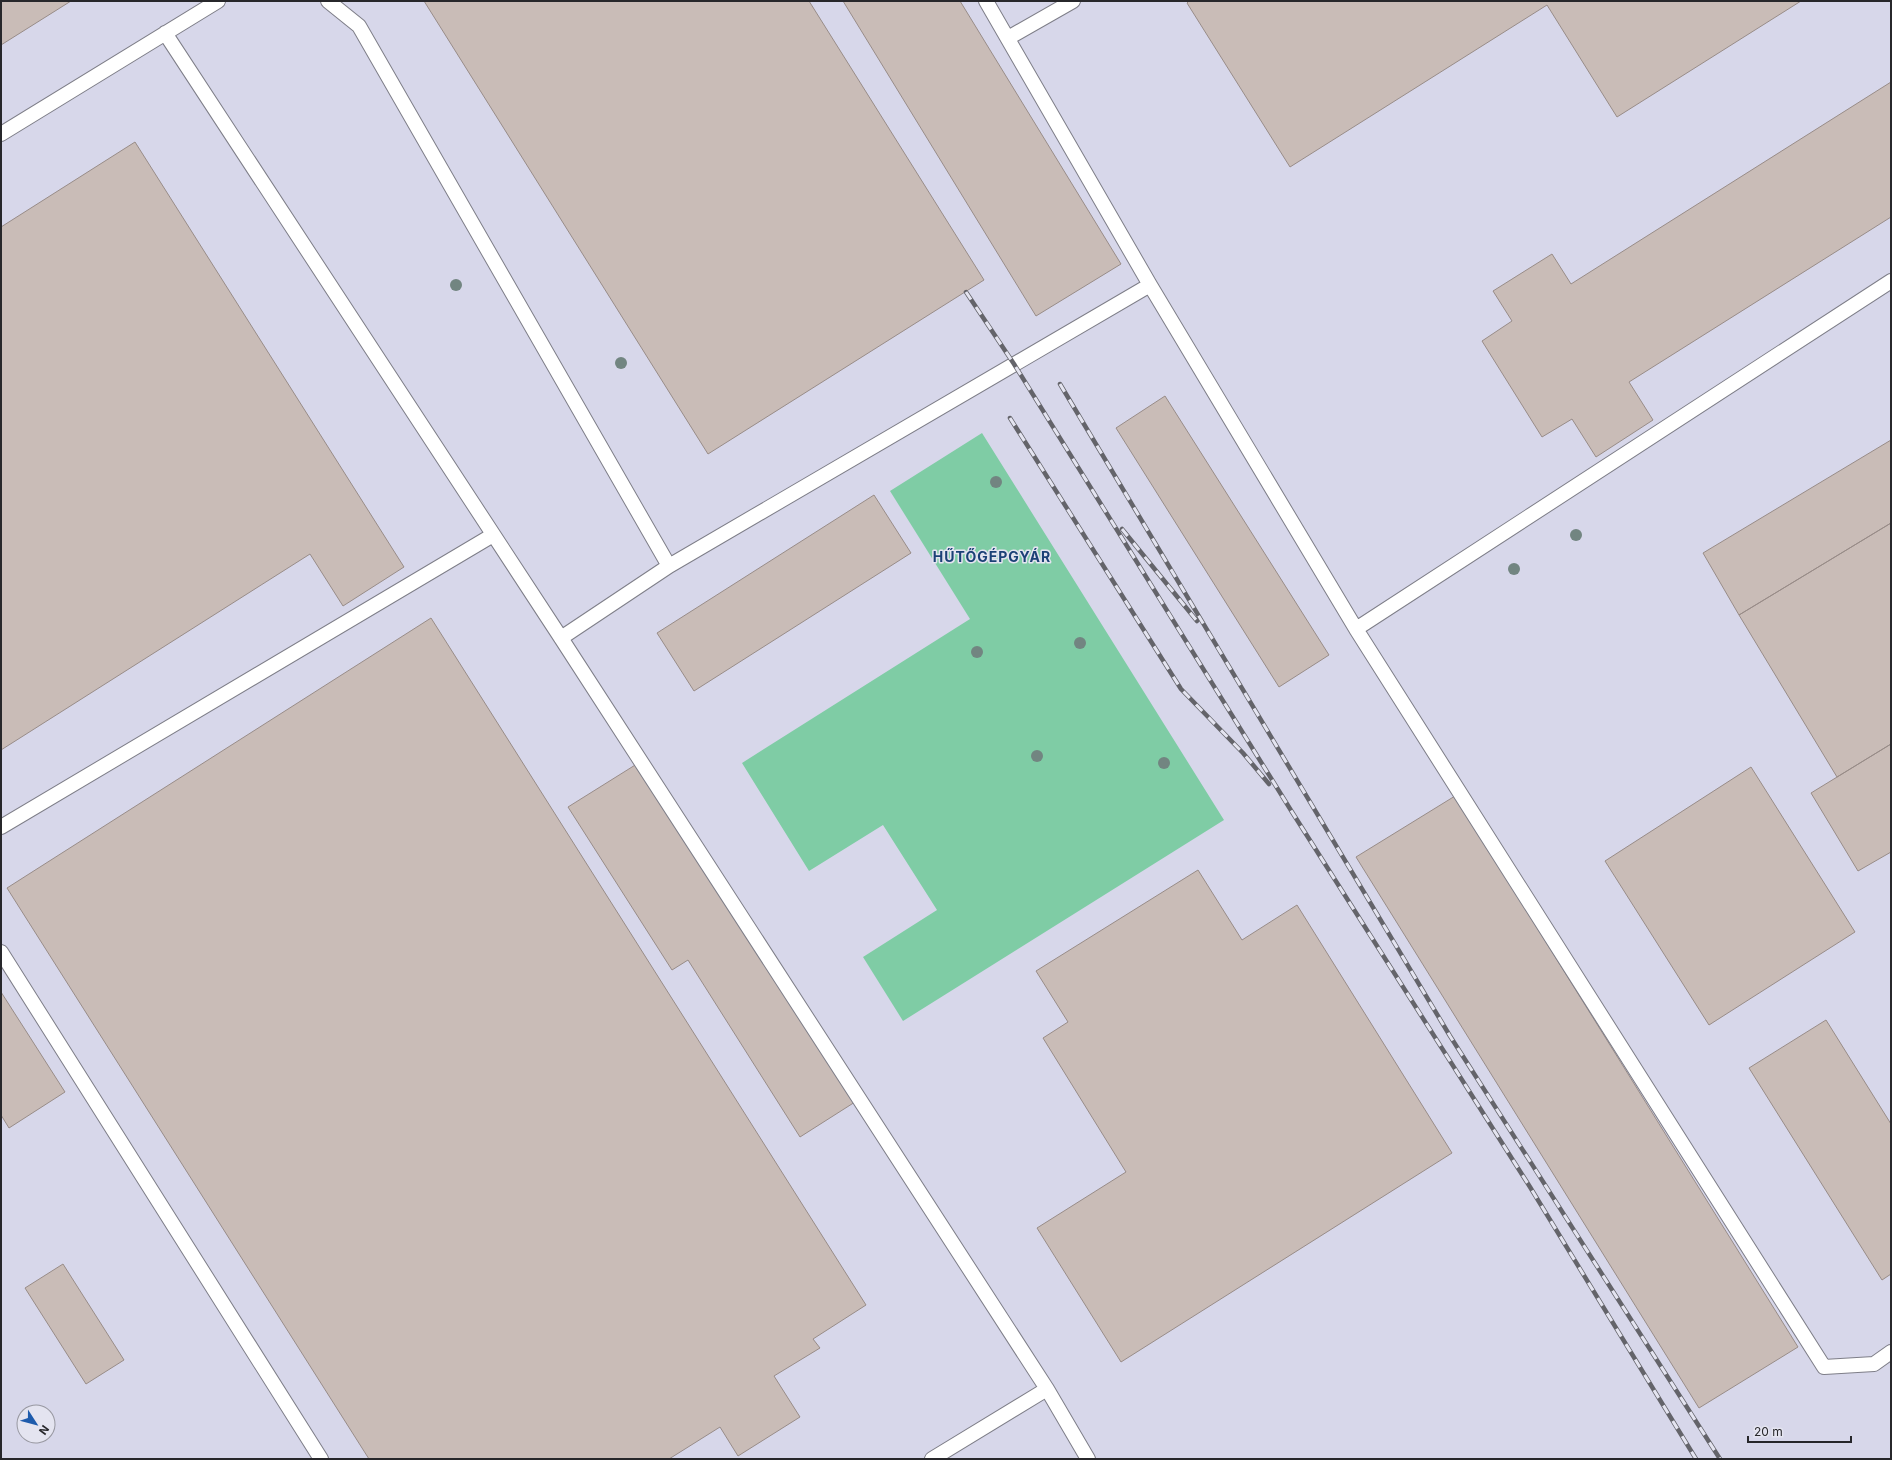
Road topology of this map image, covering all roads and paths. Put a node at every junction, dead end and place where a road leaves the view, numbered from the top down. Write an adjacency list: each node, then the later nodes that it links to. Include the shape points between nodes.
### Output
1 (218, 1): 5 (lane)
2 (328, 1): 11 (lane, via 359,26)
3 (986, 1): 6 (lane)
4 (1073, 1): 6 (lane)
5 (165, 34): 7 (lane); 10 (lane)
6 (1008, 38): 9 (lane)
7 (1, 134)
8 (1891, 281): 12 (lane)
9 (1150, 285): 11 (lane); 12 (lane)
10 (493, 535): 13 (lane); 14 (lane)
11 (669, 566): 13 (lane)
12 (1356, 629): 16 (lane, via 1824,1367 1874,1364)
13 (561, 638): 17 (lane)
14 (1, 827)
15 (1, 952): 18 (lane)
16 (1891, 1352)
17 (1047, 1389): 19 (lane); 20 (lane)
18 (321, 1459)
19 (932, 1459)
20 (1088, 1459)

